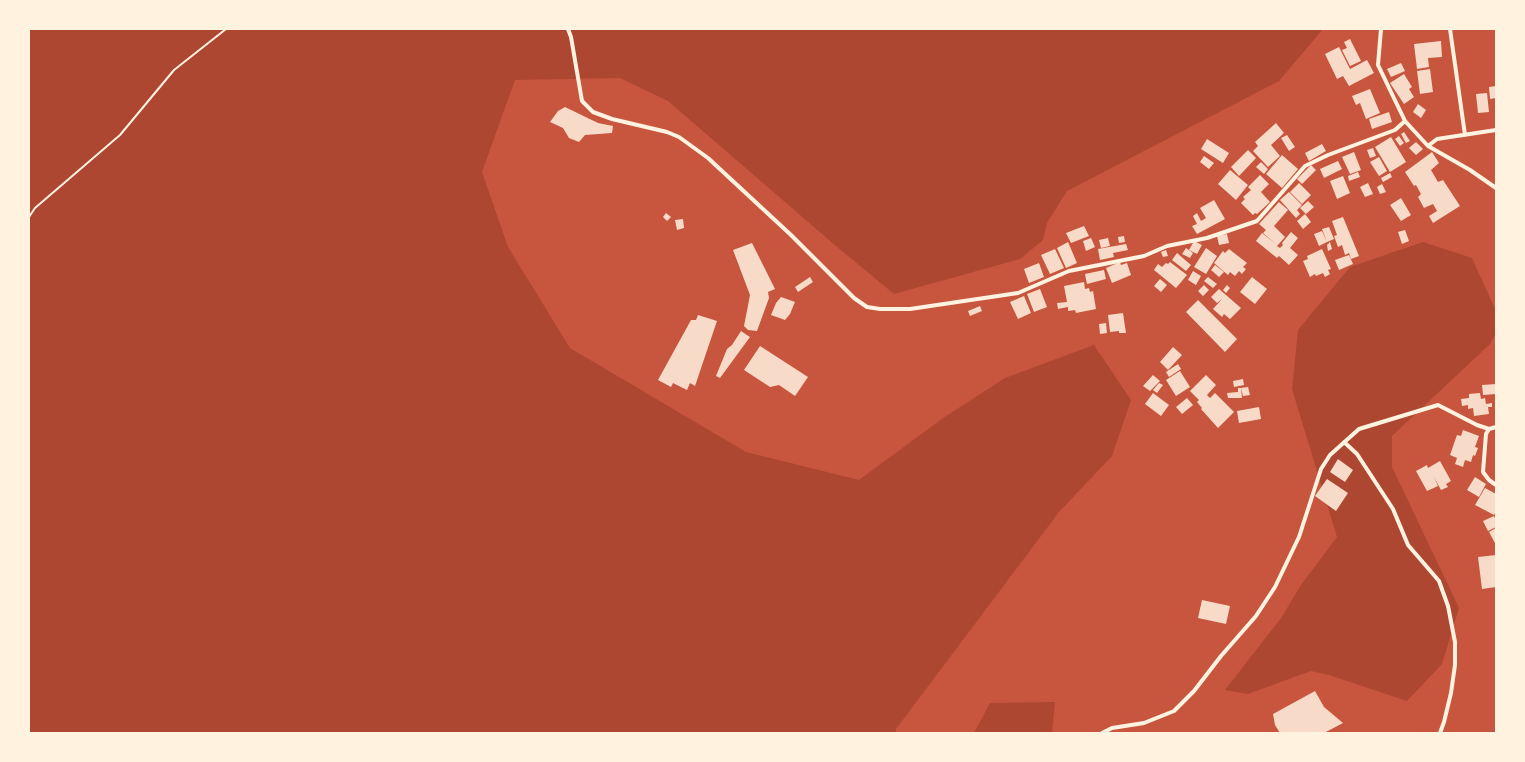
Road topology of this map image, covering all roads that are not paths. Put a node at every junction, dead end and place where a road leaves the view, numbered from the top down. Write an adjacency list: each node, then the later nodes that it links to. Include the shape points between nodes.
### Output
1 (568, 29): 4 (street, via 582,101 593,112 667,132 685,142 708,158 854,298 867,307 880,309 910,309 1018,293 1068,272 1144,256 1167,246 1207,238 1250,223 1257,220 1305,166 1395,130)
2 (1382, 29): 4 (street, via 1378,65)
3 (1450, 29): 6 (street)
4 (1405, 121): 7 (street)
5 (1496, 130): 6 (street)
6 (1465, 135): 7 (street, via 1437,139)
7 (1428, 146): 8 (street)
8 (1496, 188)
9 (1496, 427): 10 (street)
10 (1489, 429): 11 (street, via 1438,405 1359,429); 12 (street, via 1486,434 1483,472)
11 (1344, 442): 13 (street, via 1320,468 1299,537 1275,587 1256,616 1194,691 1174,711 1144,723 1112,728); 14 (street, via 1356,454 1393,509 1408,546 1438,581 1448,606 1455,642 1455,665 1452,693)
12 (1496, 485)
13 (1102, 733)
14 (1440, 733)

